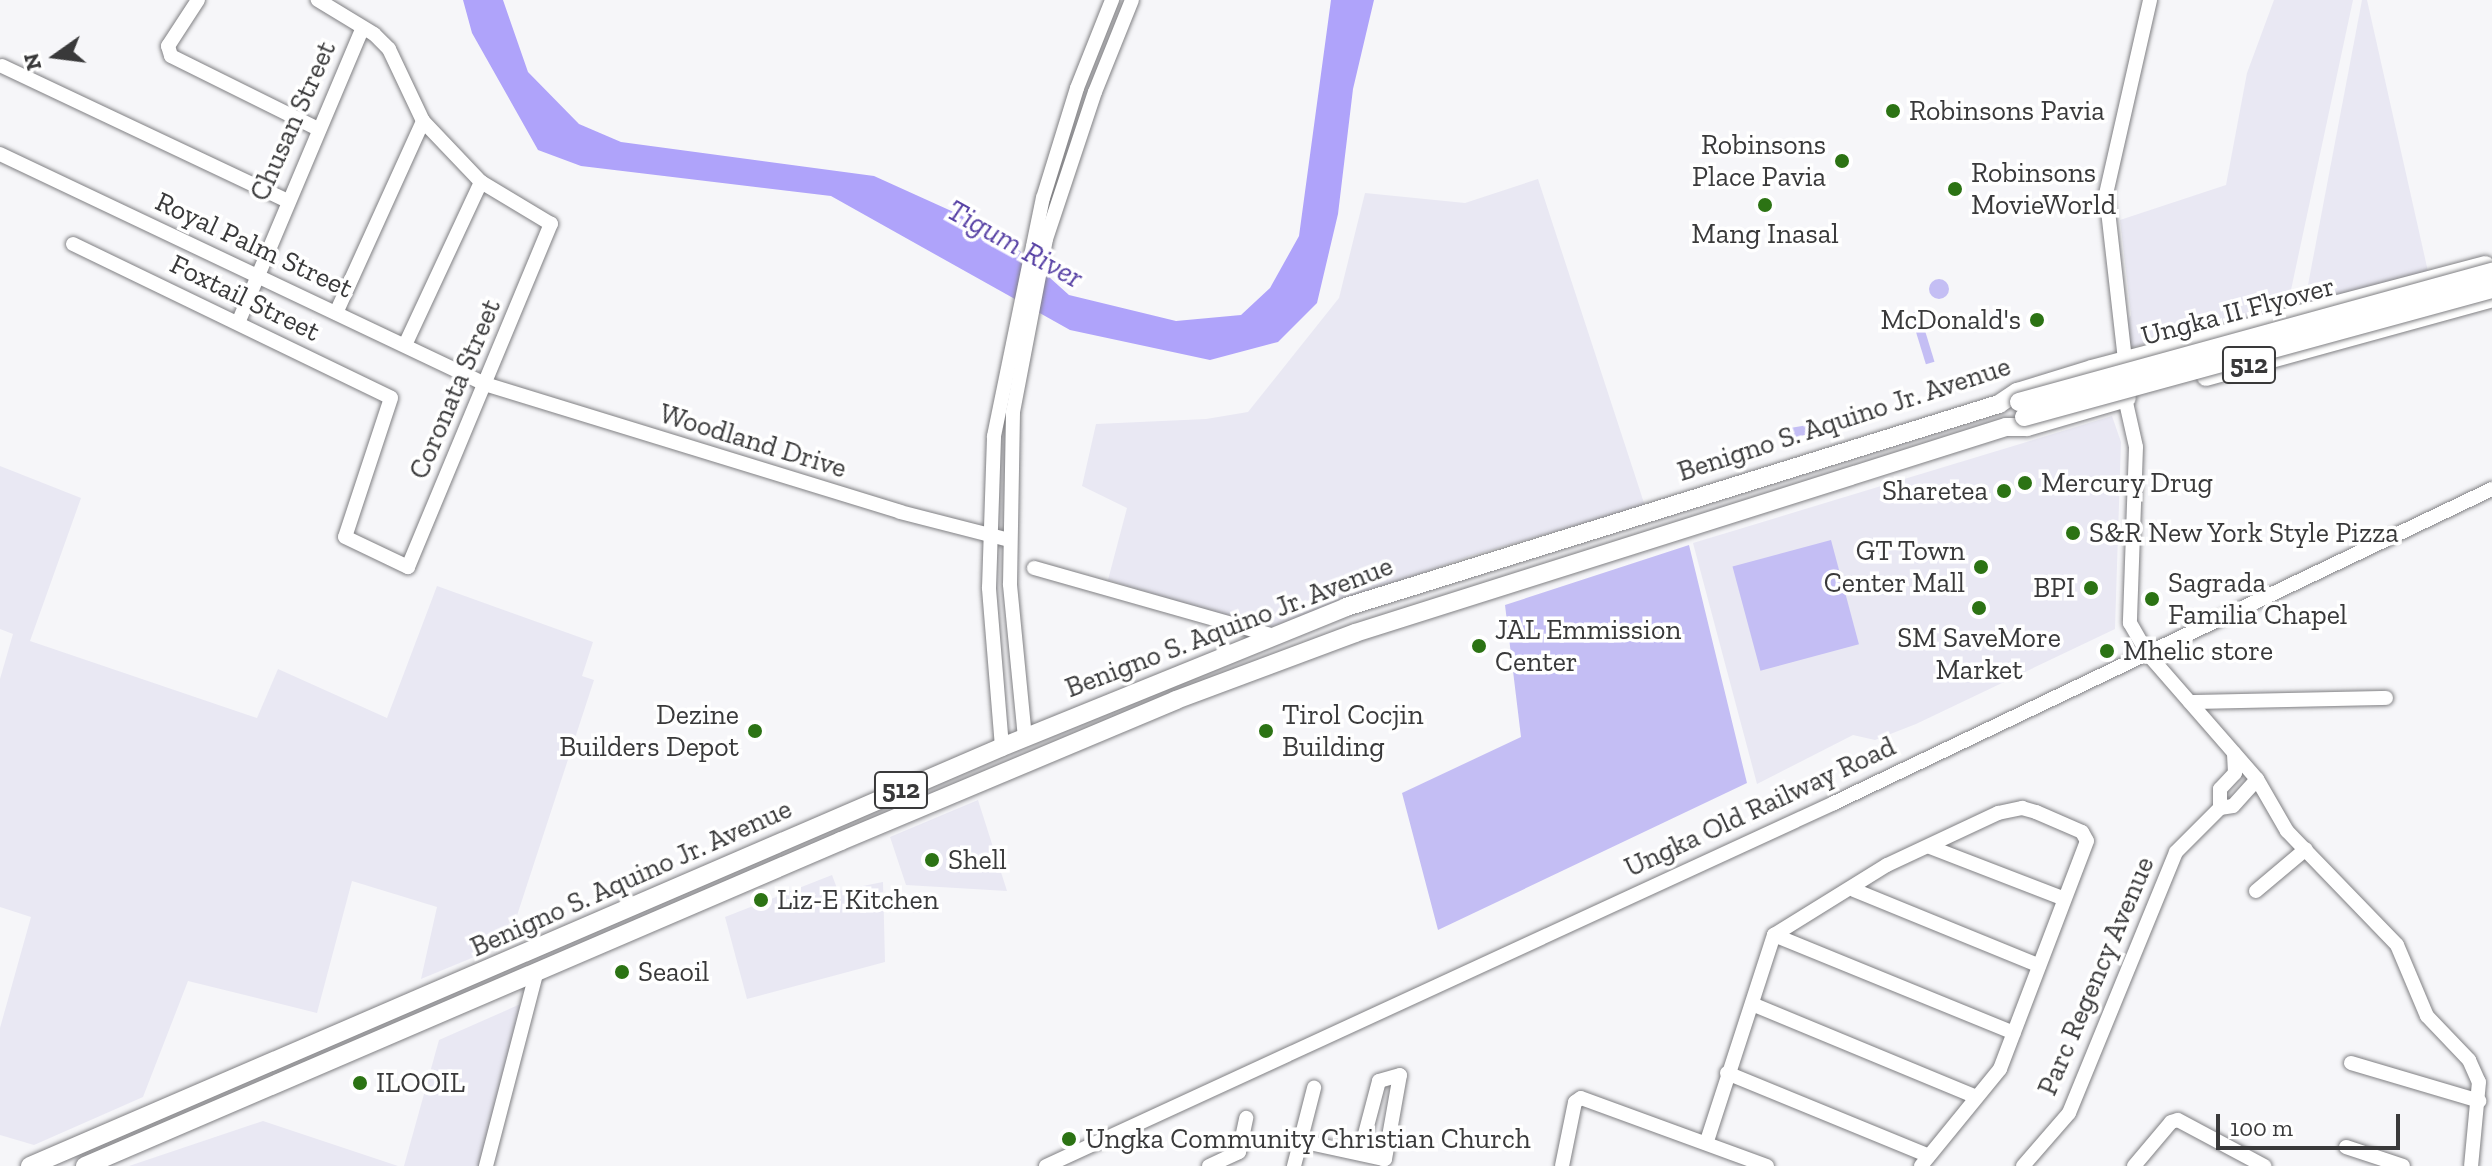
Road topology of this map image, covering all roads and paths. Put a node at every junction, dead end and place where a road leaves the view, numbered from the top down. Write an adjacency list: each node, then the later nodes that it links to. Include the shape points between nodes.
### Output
1 (198, 0): 9 (street, via 168,51 197,71)
2 (318, 0): 6 (street)
3 (1112, 0): 10 (street)
4 (2150, 0): 28 (street, via 2106,194)
5 (1128, 1): 12 (street)
6 (362, 29): 8 (street, via 374,34 401,67); 9 (street, Chusan Street)
7 (2, 66): 14 (street)
8 (423, 121): 13 (street); 23 (street)
9 (316, 128): 14 (street, Chusan Street)
10 (1057, 153): 12 (street); 15 (street)
11 (0, 154): 19 (street, Royal Palm Street)
12 (1072, 159): 15 (street)
13 (481, 182): 27 (street); 29 (street, Coronata Street, via 550,221 551,230)
14 (286, 200): 19 (street, Chusan Street)
15 (1040, 237): 26 (street)
16 (73, 244): 24 (street, Foxtail Street)
17 (2492, 264): 22 (main road, Benigno S. Aquino Jr. Avenue / 512)
18 (2492, 272): 32 (main road, Ungka II Flyover / 512, bridge)
19 (256, 274): 23 (street, Royal Palm Street); 24 (street, Chusan Street)
20 (2492, 289): 32 (main road, Ungka II Flyover / 512, bridge)
21 (2492, 298): 25 (main road, Benigno S. Aquino Jr. Avenue / 512)
22 (2343, 301): 25 (main road); 28 (main road, Benigno S. Aquino Jr. Avenue / 512)
23 (336, 313): 27 (street, Royal Palm Street)
24 (238, 323): 39 (street, Foxtail Street, via 394,400 345,537)
25 (2352, 337): 30 (main road, Benigno S. Aquino Jr. Avenue / 512)
26 (1018, 340): 37 (street, via 994,436); 38 (street)
27 (405, 345): 29 (street, Royal Palm Street)
28 (2125, 360): 31 (main road, Benigno S. Aquino Jr. Avenue / 512, via 2017,392)
29 (485, 384): 37 (street, Woodland Drive, via 900,512); 39 (street, Coronata Street)
30 (2125, 398): 33 (main road, Benigno S. Aquino Jr. Avenue / 512, via 2027,427); 42 (street, via 2136,447 2130,623)
31 (1999, 404): 32 (main road, Ungka II Flyover / 512); 34 (main road, Benigno S. Aquino Jr. Avenue / 512)
32 (2022, 409): 33 (main road, Ungka II Flyover / 512)
33 (2006, 427): 36 (main road, Benigno S. Aquino Jr. Avenue / 512)
34 (1792, 467): 36 (main road); 41 (main road, Benigno S. Aquino Jr. Avenue / 512, via 1478,564)
35 (2492, 489): 42 (street, Ungka Old Railway Road)
36 (1800, 491): 45 (main road, Benigno S. Aquino Jr. Avenue / 512, via 1355,633)
37 (989, 534): 38 (street, Woodland Drive); 48 (street, via 992,653)
38 (1009, 540): 47 (street, via 1013,653)
39 (408, 567)
40 (1034, 568): 41 (street)
41 (1275, 636): 43 (main road, Benigno S. Aquino Jr. Avenue / 512)
42 (2147, 653): 46 (street); 79 (street, Ungka Old Railway Road)
43 (1167, 678): 45 (main road); 47 (main road, Benigno S. Aquino Jr. Avenue / 512)
44 (2386, 698): 46 (street)
45 (1176, 700): 59 (main road, Benigno S. Aquino Jr. Avenue / 512)
46 (2190, 702): 49 (street)
47 (1025, 738): 48 (main road, Benigno S. Aquino Jr. Avenue / 512)
48 (1002, 747): 60 (main road, Benigno S. Aquino Jr. Avenue / 512)
49 (2234, 753): 50 (street); 51 (street, via 2235,773 2220,789)
50 (2257, 779): 51 (street, via 2233,806); 53 (street, via 2270,807)
51 (2220, 808): 84 (street, Parc Regency Avenue, via 2176,852 2069,1113)
52 (1930, 847): 54 (street, via 1887,865); 56 (street); 56 (street, via 1998,813 2022,808 2036,812 2086,835)
53 (2306, 849): 55 (street); 68 (street, via 2397,945 2427,1016 2469,1060 2480,1087)
54 (1854, 890): 57 (street); 58 (street)
55 (2256, 891)
56 (2062, 898): 58 (street)
57 (1774, 935): 62 (street); 63 (street)
58 (2038, 965): 63 (street)
59 (536, 974): 61 (main road, Benigno S. Aquino Jr. Avenue / 512); 78 (street)
60 (476, 976): 61 (main road); 76 (main road, Benigno S. Aquino Jr. Avenue / 512)
61 (485, 997): 77 (main road, Benigno S. Aquino Jr. Avenue / 512)
62 (1752, 1004): 65 (street); 67 (street)
63 (2014, 1033): 67 (street, via 2000,1069)
64 (2351, 1063): 68 (street)
65 (1727, 1073): 71 (street); 75 (street)
66 (1314, 1088): 70 (street)
67 (1976, 1097): 75 (street)
68 (2479, 1101): 88 (street)
69 (1246, 1118): 74 (street)
70 (1300, 1141): 73 (street); 81 (street)
71 (1707, 1141): 82 (street, via 1581,1098 1575,1102); 83 (street)
72 (2346, 1147): 87 (street)
73 (1360, 1153): 73 (street, via 1387,1157 1398,1074 1379,1081)
74 (1238, 1159): 80 (street)
75 (1925, 1161)
76 (30, 1166)
77 (85, 1166)
78 (486, 1166)
79 (1046, 1166)
80 (1209, 1166)
81 (1294, 1166)
82 (1562, 1166)
83 (1767, 1166)
84 (2023, 1166)
85 (2134, 1166): 86 (street, via 2178,1120)
86 (2264, 1166)
87 (2403, 1166)
88 (2471, 1166)

